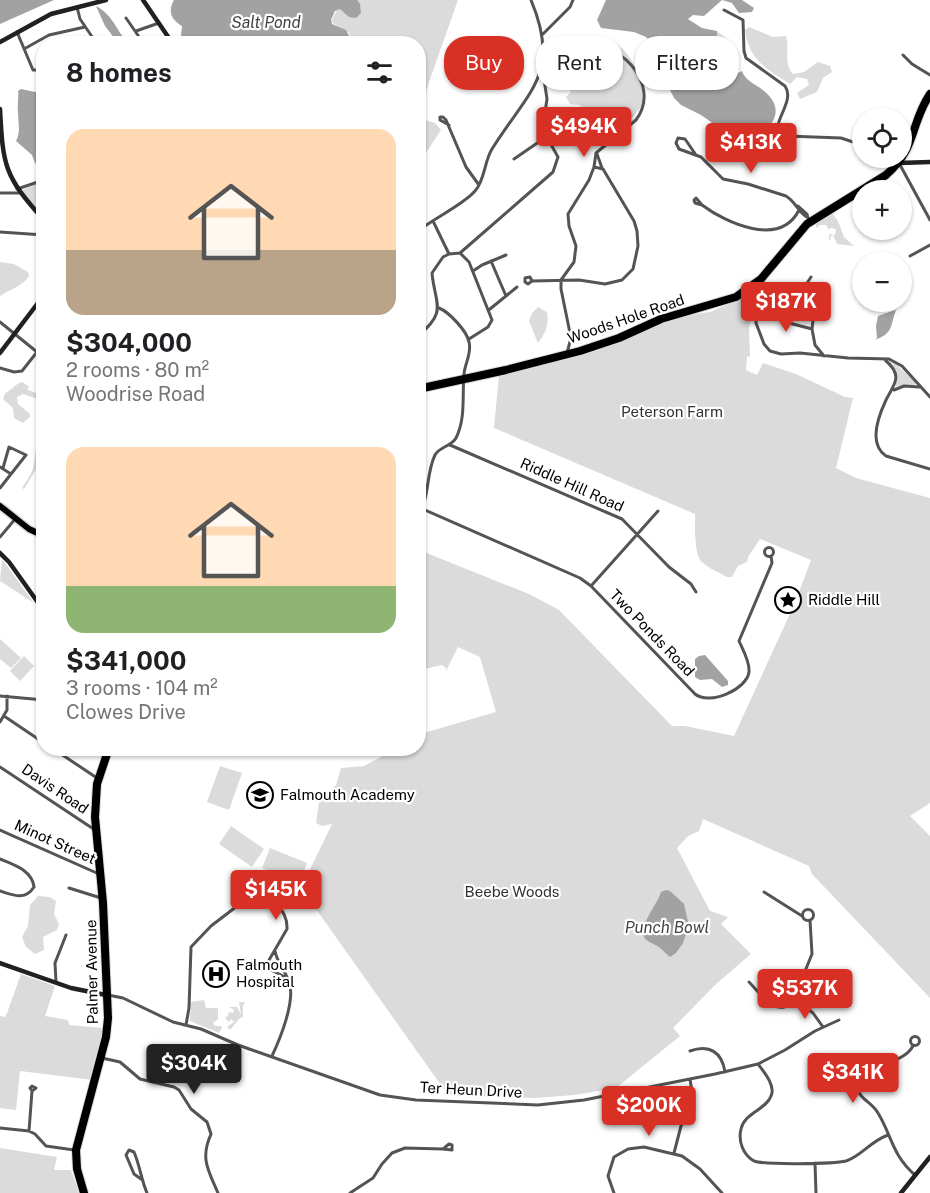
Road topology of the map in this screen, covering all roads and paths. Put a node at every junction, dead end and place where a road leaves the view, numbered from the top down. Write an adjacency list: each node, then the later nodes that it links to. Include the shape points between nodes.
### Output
1 (106, 0): 5 (street)
2 (143, 0): 8 (street)
3 (531, 0): 12 (street)
4 (573, 0): 12 (street)
5 (77, 7): 9 (street); 11 (street, via 48,15)
6 (724, 10): 31 (street, via 743,20 746,58 788,91 778,123 781,134)
7 (126, 18): 10 (street)
8 (159, 23): 10 (street); 16 (street)
9 (85, 27): 13 (street); 14 (street)
10 (136, 31): 15 (street)
11 (17, 32): 17 (street); 19 (street)
12 (543, 34)
13 (46, 36)
14 (91, 36)
15 (139, 36)
16 (168, 36)
17 (0, 42)
18 (36, 42): 19 (street)
19 (24, 49): 22 (street)
20 (903, 55): 23 (street)
21 (623, 57): 32 (street, via 638,73 644,88 644,104 636,120)
22 (36, 70)
23 (930, 75)
24 (536, 81): 42 (street, via 487,156)
25 (546, 90): 29 (street)
26 (930, 94): 30 (highway, Woods Hole Road)
27 (0, 109): 43 (street, via 3,155)
28 (449, 125): 42 (street, via 466,167)
29 (546, 137): 34 (street); 55 (street, via 558,157 553,172)
30 (912, 139)
31 (852, 142)
32 (596, 153): 37 (street); 38 (street)
33 (696, 154): 33 (street, via 685,139 678,138 679,149); 46 (street, via 723,179 786,196)
34 (513, 159)
35 (929, 160): 36 (street)
36 (912, 162)
37 (594, 167): 38 (street); 62 (street, via 568,214 576,255)
38 (603, 168): 62 (street, via 634,221 636,260 628,276 613,283)
39 (894, 168): 48 (highway, Woods Hole Road)
40 (902, 168): 50 (street)
41 (36, 184): 43 (street)
42 (479, 185): 49 (street)
43 (19, 191): 44 (street); 47 (street)
44 (0, 193)
45 (702, 205): 46 (street, via 733,223 763,230 779,227 796,215)
46 (798, 208): 48 (street)
47 (36, 210)
48 (809, 219): 63 (highway, Woods Hole Road)
49 (433, 220): 51 (street); 56 (street)
50 (930, 220)
51 (426, 225)
52 (0, 232): 53 (street)
53 (36, 234)
54 (930, 245): 58 (street)
55 (460, 253): 56 (street); 60 (street)
56 (449, 254): 71 (street, via 432,273)
57 (506, 255): 59 (street)
58 (912, 255)
59 (491, 261): 60 (street); 68 (street)
60 (473, 271): 72 (street)
61 (811, 278): 67 (street)
62 (561, 279): 64 (street); 81 (street, via 571,338)
63 (761, 279): 66 (highway, Woods Hole Road); 69 (street, via 764,286)
64 (532, 281)
65 (517, 287): 68 (street)
66 (752, 287): 69 (street); 81 (highway, Woods Hole Road, via 728,300 661,319)
67 (800, 294): 75 (street, via 813,306); 75 (street, via 785,297 781,313 791,324)
68 (506, 296): 72 (street)
69 (760, 300): 82 (street, via 756,323 768,350)
70 (36, 305): 76 (street)
71 (439, 308): 74 (street); 77 (street)
72 (489, 309): 77 (street, via 491,324)
73 (0, 322): 76 (street)
74 (426, 329)
75 (812, 329): 82 (street, via 815,345)
76 (14, 333): 78 (street); 79 (street)
77 (469, 339): 85 (street)
78 (36, 351)
79 (0, 353)
80 (36, 353): 84 (street, via 22,371)
81 (566, 355): 85 (highway, Woods Hole Road)
82 (824, 356): 83 (street)
83 (881, 358): 87 (street, via 898,363); 88 (street, via 894,371)
84 (0, 368)
85 (464, 379): 86 (highway, Woods Hole Road); 90 (street, via 462,419)
86 (426, 386)
87 (921, 388): 88 (street); 89 (street)
88 (893, 390): 92 (street, via 884,405 876,445 886,456)
89 (930, 397)
90 (450, 445): 95 (street, via 435,456); 101 (street, Riddle Hill Road, via 622,519)
91 (1, 468): 93 (street); 93 (street, via 9,447 27,456)
92 (930, 469)
93 (11, 474): 94 (street)
94 (0, 488)
95 (426, 499)
96 (0, 506): 99 (main road)
97 (426, 511): 105 (street, Two Ponds Road, via 564,570)
98 (658, 512): 101 (street)
99 (15, 518): 100 (main road); 102 (street)
100 (36, 533)
101 (637, 535): 105 (street); 106 (street, Riddle Hill Road)
102 (0, 537)
103 (0, 553): 107 (street)
104 (771, 556): 105 (street, Two Ponds Road, via 772,563 739,641 749,664 747,677 737,688 712,699 695,694)
105 (591, 586)
106 (696, 592)
107 (36, 600)
108 (0, 696): 109 (street)
109 (7, 696): 110 (street); 111 (street)
110 (36, 699)
111 (4, 716): 112 (street); 113 (street)
112 (0, 722)
113 (36, 738)
114 (64, 756): 117 (street)
115 (106, 756): 117 (highway, Palmer Avenue)
116 (0, 767): 119 (street, Davis Road)
117 (98, 779): 119 (highway, Palmer Avenue)
118 (0, 830): 121 (street, Minot Street)
119 (96, 831): 121 (highway, Palmer Avenue)
120 (0, 859): 123 (street, via 24,870 34,887 19,897)
121 (100, 875): 125 (highway, Palmer Avenue)
122 (69, 888): 125 (street)
123 (0, 891)
124 (764, 891): 126 (street)
125 (102, 898): 134 (highway, Palmer Avenue)
126 (802, 916): 127 (street); 127 (street, via 804,910 811,910)
127 (810, 920): 135 (street, via 812,954)
128 (66, 935): 132 (street, via 55,963)
129 (275, 950): 131 (street); 131 (street, via 265,967); 137 (street, via 287,929 284,913 270,901 259,900 249,905 245,900 218,920 190,949)
130 (0, 963): 132 (street)
131 (287, 978): 141 (street, via 291,990 287,1015)
132 (56, 982): 134 (street)
133 (749, 982): 135 (street, via 778,1007)
134 (106, 995): 137 (street, Ter Heun Drive, via 123,998); 142 (highway, Palmer Avenue, via 107,1027)
135 (798, 1001): 138 (street)
136 (839, 1020): 138 (street, Ter Heun Drive)
137 (186, 1026): 141 (street, Ter Heun Drive)
138 (823, 1027): 143 (street, Ter Heun Drive)
139 (913, 1046): 149 (street, via 906,1055 870,1070 857,1084 859,1094 877,1112)
140 (690, 1051): 144 (street, via 712,1049 722,1059)
141 (272, 1056): 145 (street, Ter Heun Drive, via 380,1095 416,1100 559,1104)
142 (100, 1058): 151 (highway, Palmer Avenue); 159 (street, via 120,1062 140,1079 174,1087 207,1122 211,1134 204,1156)
143 (758, 1064): 144 (street, Ter Heun Drive); 154 (street, via 772,1091 769,1101 743,1124 740,1139 745,1152 760,1162)
144 (725, 1072): 145 (street, Ter Heun Drive)
145 (690, 1079): 152 (street, via 694,1105 681,1126)
146 (32, 1091): 148 (street)
147 (0, 1128): 148 (street)
148 (29, 1131): 151 (street, via 46,1146)
149 (888, 1135): 154 (street, via 873,1141 850,1160); 155 (street, via 901,1161)
150 (443, 1149): 160 (street, via 392,1153 374,1179)
151 (76, 1150): 157 (highway, Palmer Avenue)
152 (673, 1153): 161 (street, via 644,1147 619,1152 611,1162 608,1176); 162 (street, via 689,1159)
153 (929, 1161): 155 (street)
154 (815, 1163): 163 (street)
155 (915, 1175): 164 (street)
156 (141, 1179): 156 (street, via 134,1152 129,1150 126,1153 134,1174); 158 (street)
157 (84, 1193)
158 (147, 1193)
159 (218, 1193)
160 (350, 1193)
161 (614, 1193)
162 (722, 1193)
163 (816, 1193)
164 (901, 1193)

